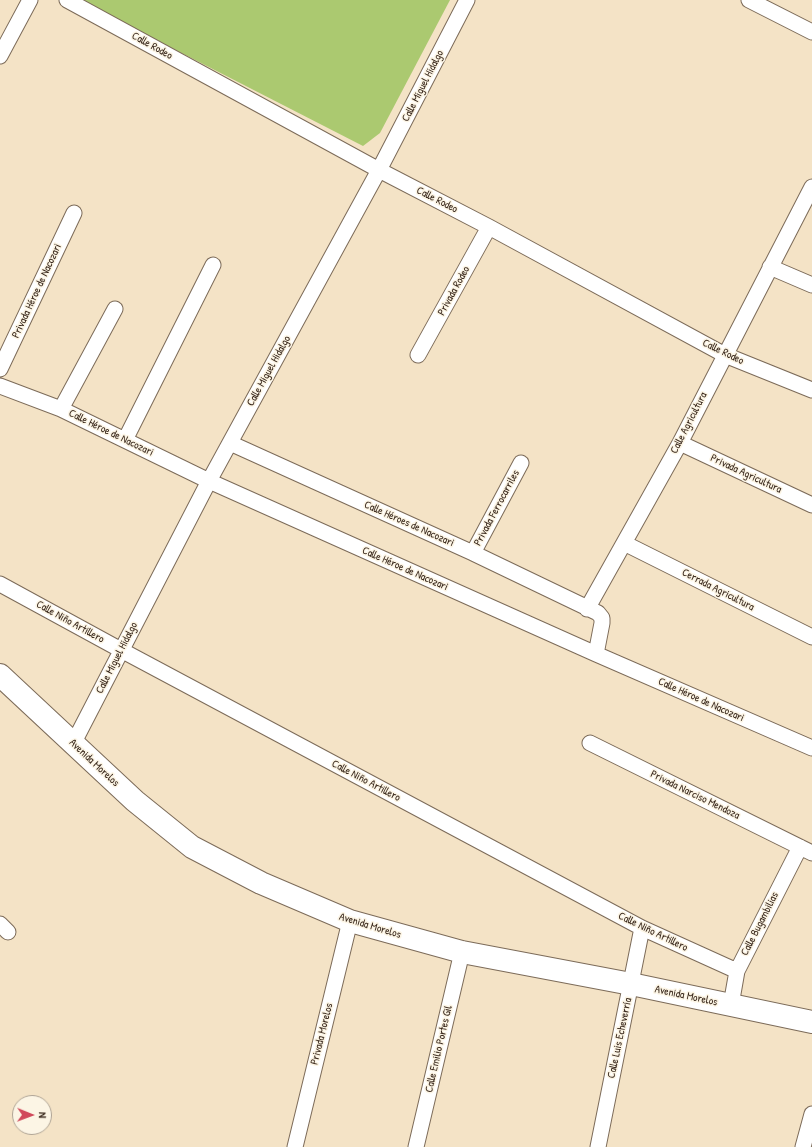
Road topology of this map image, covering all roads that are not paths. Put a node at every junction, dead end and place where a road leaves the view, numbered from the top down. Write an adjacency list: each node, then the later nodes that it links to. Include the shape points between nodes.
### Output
1 (30, 0): 6 (street)
2 (66, 0): 7 (street, Calle Rodeo)
3 (467, 0): 7 (street, Calle Miguel Hidalgo)
4 (749, 0): 5 (street)
5 (812, 32)
6 (0, 56)
7 (380, 170): 11 (street, Calle Rodeo); 24 (street, Calle Miguel Hidalgo)
8 (812, 187): 9 (street, Calle Agricultura)
9 (808, 204): 13 (street, Calle Agricultura)
10 (74, 214): 18 (street, Privada Héroe de Nacozari)
11 (489, 227): 16 (street, Privada Rodeo); 17 (street, Calle Rodeo)
12 (213, 265): 22 (street)
13 (770, 267): 14 (street); 17 (street, Calle Agricultura)
14 (812, 285)
15 (115, 309): 21 (street)
16 (418, 355)
17 (725, 355): 20 (street, Calle Rodeo); 23 (street, Calle Agricultura)
18 (0, 369)
19 (0, 386): 21 (street, Calle Héroe de Nacozari)
20 (812, 390)
21 (61, 409): 22 (street, Calle Héroe de Nacozari)
22 (125, 440): 26 (street, Calle Héroe de Nacozari)
23 (680, 443): 27 (street, Privada Agricultura); 28 (street, Calle Agricultura)
24 (230, 444): 26 (street, Calle Miguel Hidalgo); 29 (street, Calle Héroes de Nacozari)
25 (521, 462): 29 (street, Privada Ferrocarriles)
26 (209, 481): 33 (street, Calle Miguel Hidalgo); 34 (street, Calle Héroe de Nacozari)
27 (812, 505)
28 (624, 543): 31 (street, Calle Agricultura); 32 (street, Cerrada Agricultura)
29 (473, 553): 31 (street, Calle Héroes de Nacozari)
30 (0, 584): 33 (street, Calle Niño Artillero)
31 (587, 609): 34 (street, via 598,613 602,618)
32 (812, 637)
33 (121, 650): 37 (street, Calle Miguel Hidalgo); 41 (street, Calle Niño Artillero)
34 (596, 654): 38 (street, Calle Héroe de Nacozari)
35 (0, 675): 37 (main road, Avenida Morelos)
36 (590, 743): 39 (street, Privada Narciso Mendoza)
37 (73, 744): 40 (main road, Avenida Morelos, via 135,801 192,847 261,884)
38 (812, 748)
39 (806, 850): 43 (street, Calle Bugambilias)
40 (350, 921): 42 (main road, Avenida Morelos); 48 (street, Privada Morelos)
41 (642, 928): 43 (street, Calle Niño Artillero); 44 (street, Calle Luis Echeverría)
42 (462, 952): 44 (main road, Avenida Morelos); 49 (street, Calle Emilio Portes Gil)
43 (737, 971): 45 (street, Calle Bugambilias)
44 (631, 984): 45 (main road, Avenida Morelos); 50 (street, Calle Luis Echeverría)
45 (731, 1005): 46 (main road, Avenida Morelos)
46 (812, 1022)
47 (812, 1114): 51 (street)
48 (295, 1147)
49 (416, 1147)
50 (598, 1147)
51 (804, 1147)

